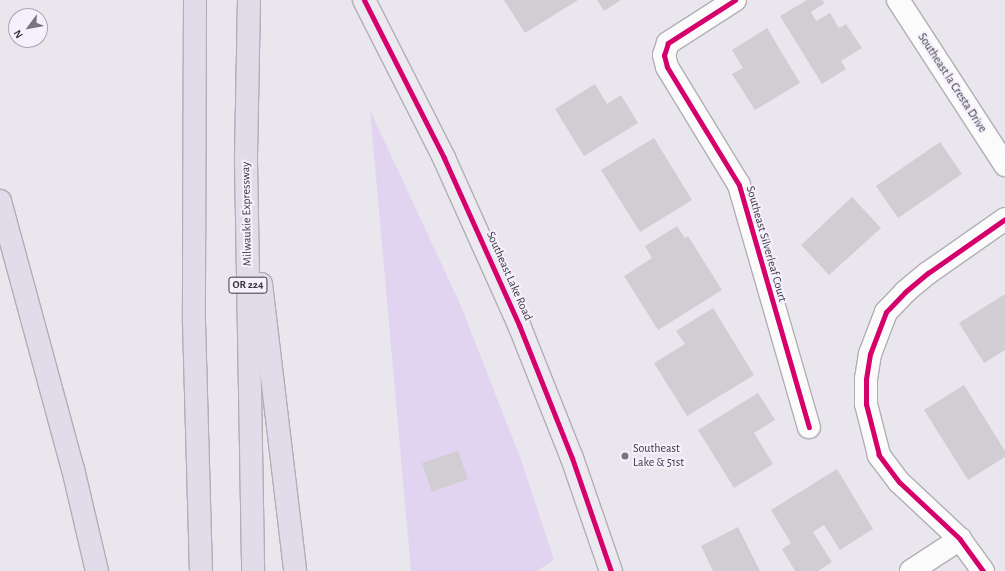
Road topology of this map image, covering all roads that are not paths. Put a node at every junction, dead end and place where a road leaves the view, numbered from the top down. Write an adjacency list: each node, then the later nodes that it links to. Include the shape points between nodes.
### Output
1 (195, 0): 13 (highway, via 194,322)
2 (249, 0): 6 (highway, Milwaukie Expressway / OR 224)
3 (735, 0): 10 (street, Southeast Silverleaf Court, via 668,43 664,55 667,67 739,185)
4 (898, 0): 7 (street, Southeast la Cresta Drive)
5 (366, 1): 16 (main road, Southeast Lake Road, via 444,158 516,318 572,458)
6 (246, 162): 14 (highway, Milwaukie Expressway / OR 224); 15 (highway)
7 (1005, 165)
8 (0, 201): 12 (highway, via 74,469)
9 (1005, 219): 11 (street, via 928,273 886,312 870,354 866,378 869,417 879,455 900,482)
10 (809, 427)
11 (960, 539): 17 (street); 18 (street)
12 (97, 571)
13 (201, 571)
14 (254, 571)
15 (295, 571)
16 (611, 571)
17 (911, 571)
18 (983, 571)

